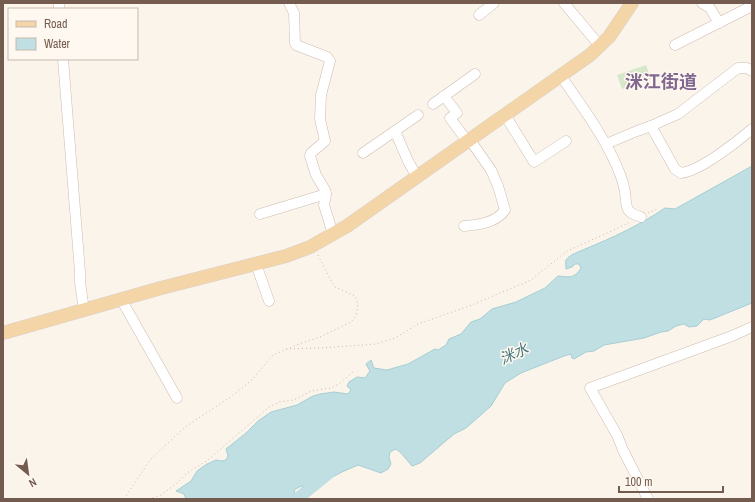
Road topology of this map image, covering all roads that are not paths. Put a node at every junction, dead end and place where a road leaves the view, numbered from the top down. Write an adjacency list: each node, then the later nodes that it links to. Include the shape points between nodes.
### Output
1 (289, 3): 27 (street, via 294,13 296,45 327,57 330,61 321,95 320,119 325,141 310,156)
2 (494, 3): 7 (street)
3 (564, 3): 10 (street)
4 (632, 3): 10 (main road, via 609,38)
5 (702, 3): 8 (street, via 710,8)
6 (752, 6): 8 (street)
7 (479, 15)
8 (719, 23): 9 (street)
9 (675, 45)
10 (600, 46): 14 (main road)
11 (63, 60): 35 (street)
12 (752, 71): 19 (street, via 738,68 678,114)
13 (475, 74): 15 (street)
14 (561, 76): 18 (main road); 24 (street)
15 (444, 96): 16 (street); 22 (street, via 457,113 450,118)
16 (433, 104)
17 (418, 115): 21 (street)
18 (505, 115): 22 (main road); 23 (street, via 534,162)
19 (651, 126): 20 (street, via 675,169 682,173 714,158); 24 (street)
20 (752, 129)
21 (395, 131): 25 (street); 26 (street)
22 (468, 140): 26 (main road); 30 (street, via 490,170 505,210 502,215 492,220 479,225)
23 (566, 140)
24 (606, 144): 29 (street, via 620,174 628,210)
25 (363, 153)
26 (417, 177): 31 (main road)
27 (326, 194): 28 (street); 31 (street, via 324,205)
28 (260, 214)
29 (641, 217)
30 (464, 226)
31 (333, 234): 32 (main road, via 286,256)
32 (256, 264): 33 (main road); 34 (street)
33 (121, 299): 35 (main road); 38 (street)
34 (269, 300)
35 (84, 310): 37 (main road)
36 (752, 327): 39 (street, via 590,388 617,435)
37 (3, 333)
38 (177, 398)
39 (648, 499)

